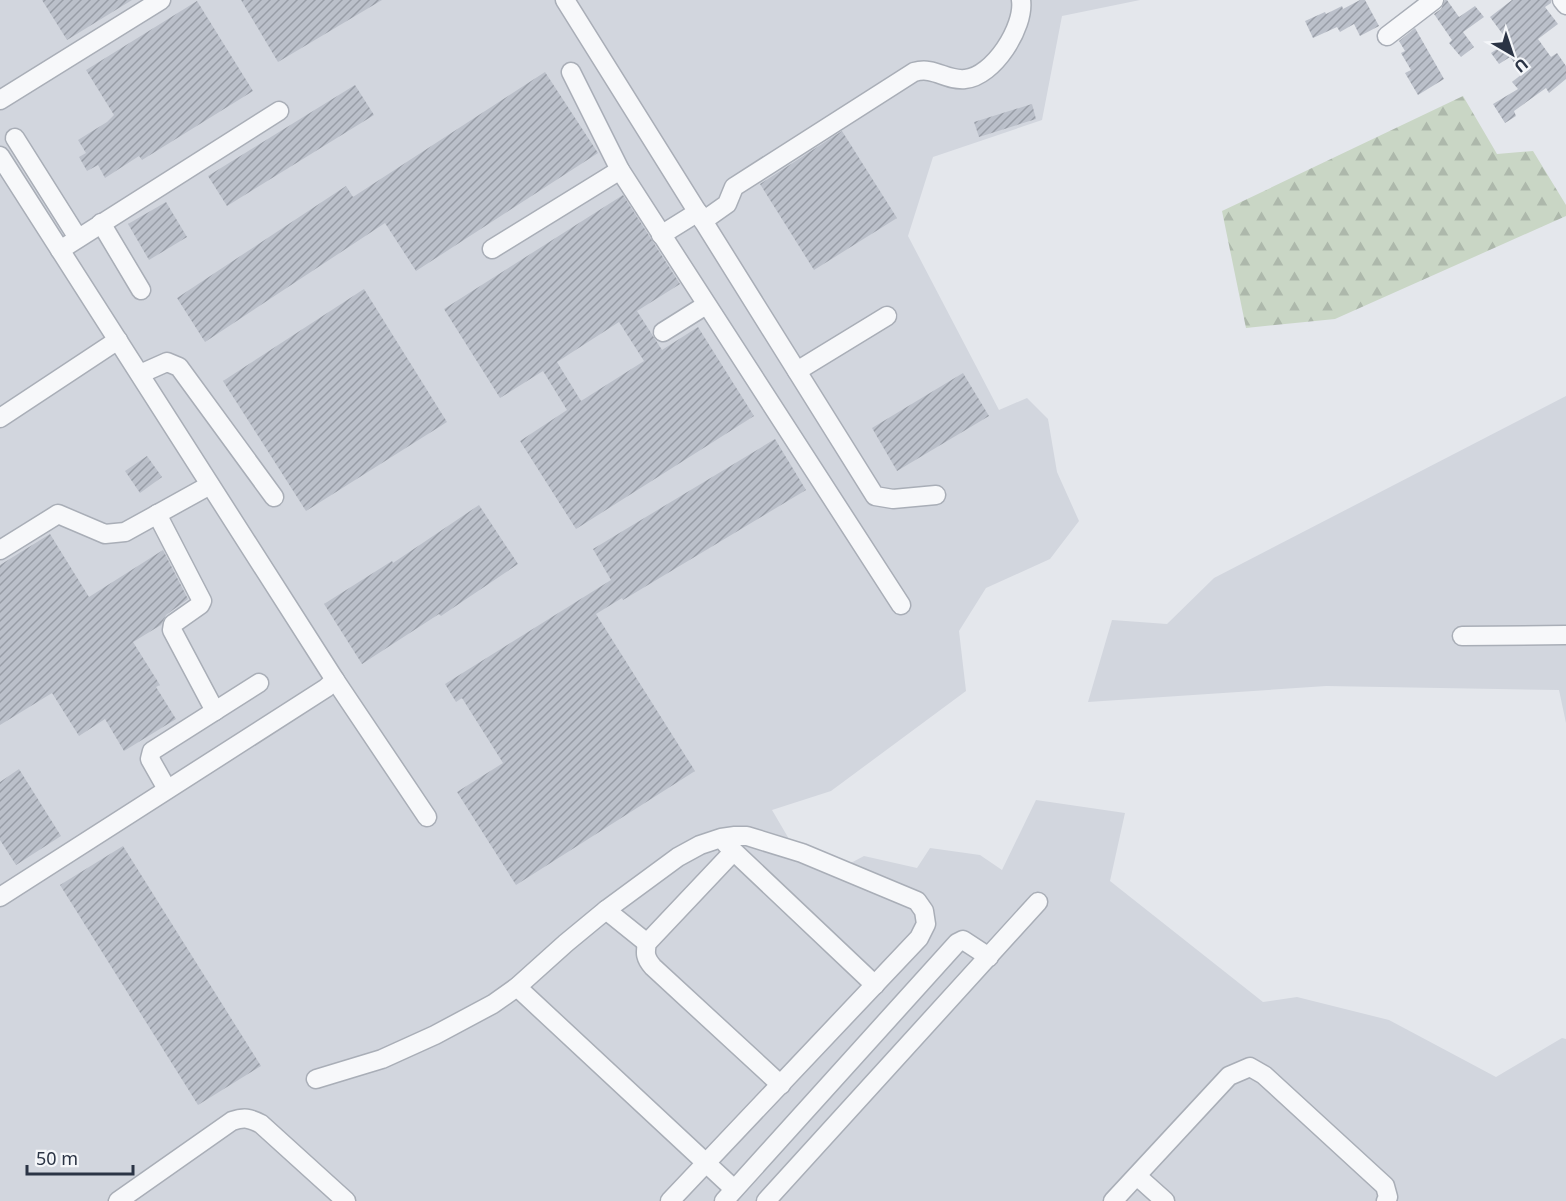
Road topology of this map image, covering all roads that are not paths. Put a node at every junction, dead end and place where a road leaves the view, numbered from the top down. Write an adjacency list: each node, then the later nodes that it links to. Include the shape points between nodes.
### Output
1 (161, 0): 9 (street)
2 (565, 0): 14 (street)
3 (1022, 0): 14 (street, via 1019,26 1008,45 980,72 967,80 932,70 914,72 734,187 727,204)
4 (1434, 0): 7 (street)
5 (1562, 0): 6 (street)
6 (1566, 5)
7 (1387, 36)
8 (571, 72): 13 (street)
9 (0, 100)
10 (279, 111): 15 (street)
11 (15, 138): 17 (street)
12 (0, 156): 19 (street)
13 (620, 170): 16 (street); 18 (street)
14 (700, 217): 16 (street); 25 (street)
15 (101, 223): 17 (street); 20 (street)
16 (661, 235): 21 (street)
17 (78, 238): 19 (street)
18 (492, 249)
19 (60, 250): 24 (street)
20 (141, 290)
21 (706, 305): 23 (street); 33 (street)
22 (887, 316): 25 (street)
23 (663, 332)
24 (118, 340): 26 (street); 27 (street)
25 (797, 371): 29 (street, via 875,496 893,499)
26 (140, 374): 28 (street); 30 (street, via 167,362 178,367)
27 (0, 418)
28 (210, 484): 31 (street); 36 (street)
29 (936, 495)
30 (274, 497)
31 (157, 514): 32 (street, via 125,532 105,534 58,514); 38 (street, via 201,597 200,604 173,624 172,630)
32 (0, 550)
33 (902, 605)
34 (1566, 635): 35 (street)
35 (1462, 636)
36 (335, 680): 39 (street); 40 (street)
37 (259, 683): 38 (street)
38 (215, 711): 39 (street, via 152,752 150,759)
39 (167, 789): 42 (street)
40 (427, 817)
41 (727, 845): 44 (street, via 700,845); 45 (street); 47 (street); 47 (street, via 735,836 747,837 802,853 917,901 926,924 919,938)
42 (0, 897)
43 (1038, 902): 46 (street)
44 (606, 910): 45 (street); 48 (street)
45 (647, 943): 50 (street, via 645,954 653,967)
46 (989, 957): 53 (street, via 963,940 957,943); 57 (street)
47 (875, 985): 50 (street)
48 (517, 987): 49 (street, via 435,1035 382,1059); 51 (street)
49 (316, 1079)
50 (781, 1085): 51 (street)
51 (707, 1164): 53 (street); 56 (street)
52 (1137, 1176): 58 (street); 59 (street); 60 (street, via 1229,1076 1250,1067 1264,1075 1385,1186)
53 (729, 1195)
54 (118, 1201): 55 (street, via 232,1120 241,1118 261,1124)
55 (346, 1201)
56 (670, 1201)
57 (766, 1201)
58 (1113, 1201)
59 (1165, 1201)
60 (1386, 1201)

